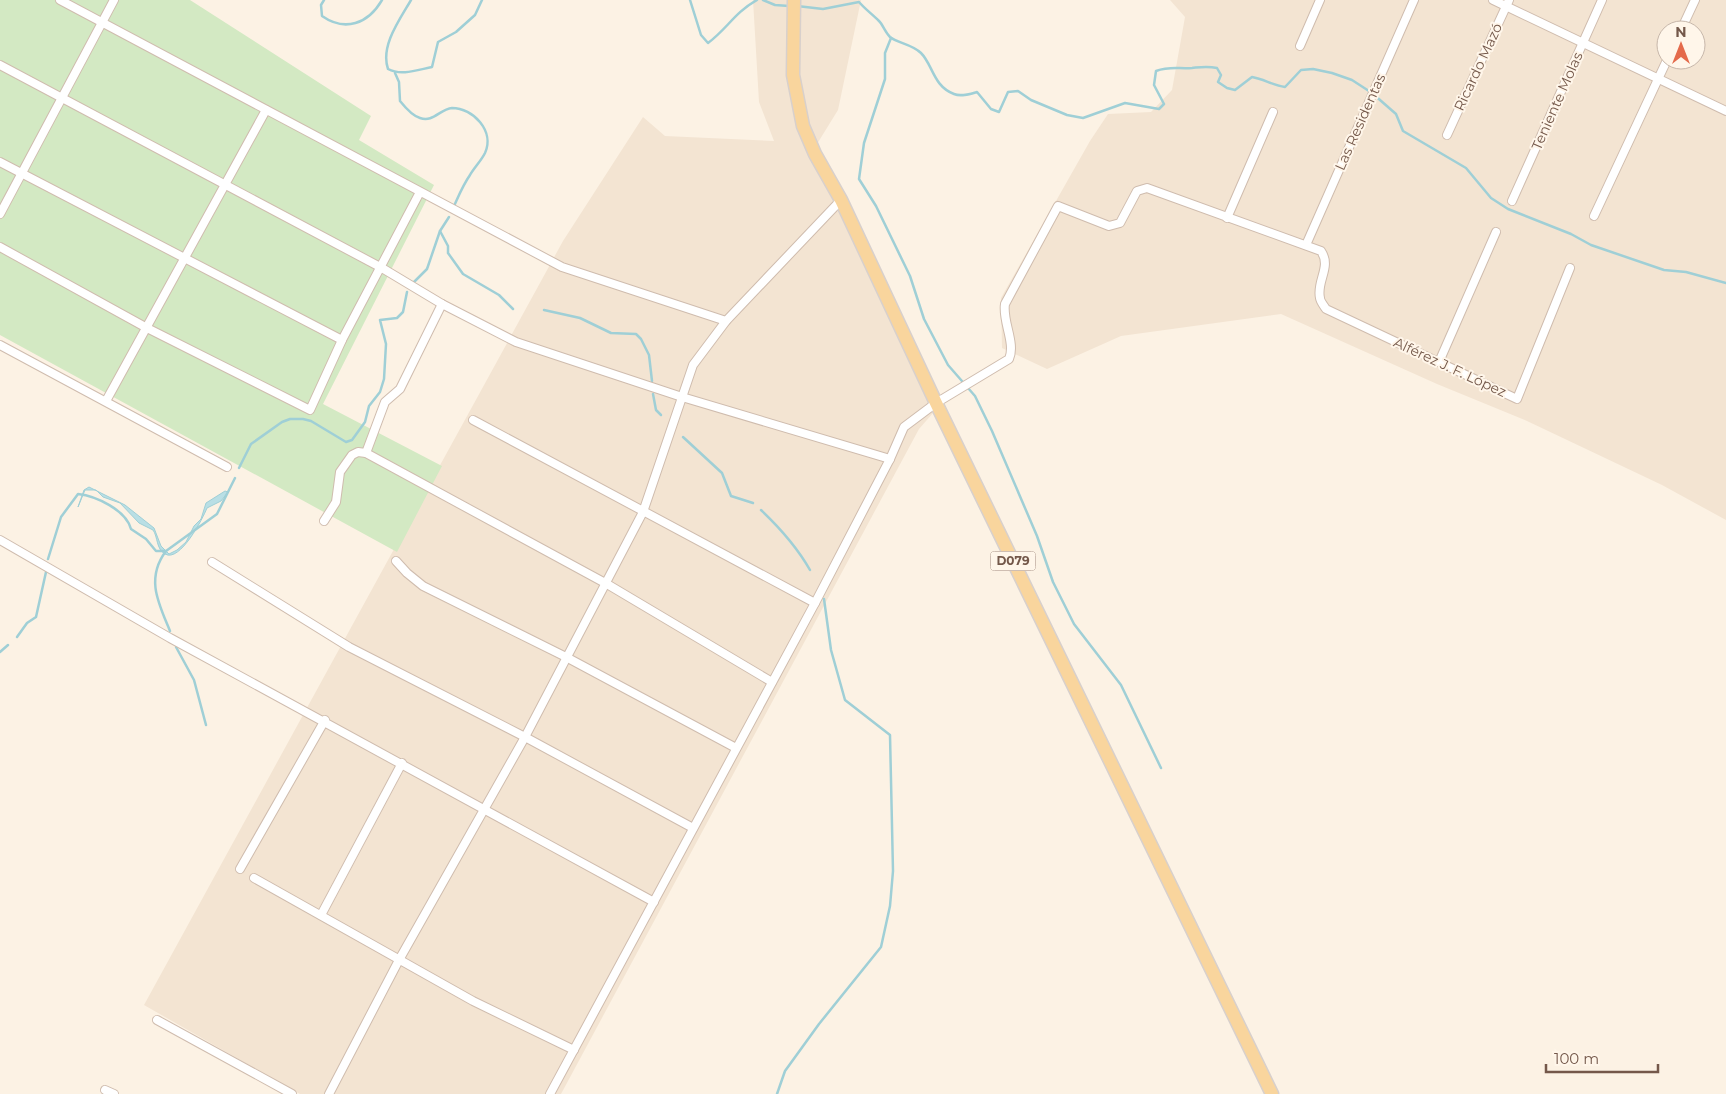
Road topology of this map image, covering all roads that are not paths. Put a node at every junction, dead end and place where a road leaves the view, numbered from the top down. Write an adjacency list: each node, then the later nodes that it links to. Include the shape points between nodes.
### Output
1 (60, 0): 11 (street)
2 (114, 0): 11 (street)
3 (794, 0): 26 (main road, D079, via 793,75 799,110 815,154)
4 (1320, 0): 13 (street)
5 (1414, 0): 32 (street, Las Residentas)
6 (1493, 0): 9 (street)
7 (1602, 0): 12 (street, Teniente Molas)
8 (1694, 0): 10 (street)
9 (1508, 3): 12 (street); 21 (street, Ricardo Mazó)
10 (1685, 20)
11 (102, 22): 17 (street); 18 (street)
12 (1583, 43): 16 (street); 27 (street, Teniente Molas)
13 (1300, 46)
14 (0, 65): 17 (street)
15 (1662, 70): 16 (street)
16 (1658, 79): 19 (street); 29 (street)
17 (62, 98): 23 (street); 24 (street)
18 (266, 110): 24 (street); 25 (street)
19 (1726, 111)
20 (1273, 112): 30 (street)
21 (1446, 135)
22 (0, 162): 23 (street)
23 (21, 174): 28 (street); 34 (street)
24 (224, 184): 34 (street); 35 (street)
25 (420, 192): 35 (street); 38 (street, via 562,266)
26 (841, 200): 38 (street); 45 (main road, D079)
27 (1512, 201)
28 (0, 214)
29 (1594, 216)
30 (1227, 218): 32 (street); 45 (street, via 1147,188 1137,191 1120,223 1109,226 1058,206 1005,304 1012,353 1008,359)
31 (1496, 232): 42 (street)
32 (1306, 245): 42 (street, Alférez J. F. López, via 1321,251 1326,257 1320,298 1326,309)
33 (0, 247): 39 (street)
34 (183, 258): 39 (street); 40 (street)
35 (382, 268): 37 (street); 40 (street)
36 (1570, 268): 42 (street, Alférez J. F. López, via 1517,399)
37 (442, 304): 43 (street, via 516,342); 47 (street, via 400,389 385,402)
38 (726, 321): 43 (street, via 693,365)
39 (147, 328): 40 (street, via 310,410); 44 (street)
40 (342, 340)
41 (0, 345): 44 (street)
42 (1439, 362)
43 (682, 397): 48 (street); 50 (street)
44 (106, 401): 49 (street)
45 (936, 403): 48 (street, via 904,427); 77 (main road, D079)
46 (473, 420): 50 (street)
47 (366, 452): 51 (street, via 354,453 342,469 337,480 336,502); 55 (street)
48 (890, 459): 56 (street)
49 (227, 467)
50 (643, 512): 55 (street); 56 (street)
51 (324, 521)
52 (0, 540): 59 (street, via 170,638)
53 (396, 561): 57 (street, via 423,586)
54 (212, 562): 60 (street, via 349,647)
55 (607, 584): 57 (street); 58 (street)
56 (815, 603): 58 (street)
57 (566, 657): 60 (street); 61 (street)
58 (772, 682): 61 (street)
59 (325, 720): 62 (street); 65 (street)
60 (525, 737): 63 (street); 64 (street)
61 (736, 748): 64 (street)
62 (402, 763): 63 (street); 68 (street)
63 (485, 808): 67 (street); 69 (street)
64 (693, 828): 67 (street)
65 (240, 869)
66 (254, 878): 68 (street)
67 (654, 902): 71 (street)
68 (321, 915): 69 (street)
69 (398, 960): 71 (street); 75 (street)
70 (157, 1020): 74 (street)
71 (574, 1050): 76 (street)
72 (105, 1090): 73 (street)
73 (114, 1094)
74 (292, 1094)
75 (329, 1094)
76 (550, 1094)
77 (1272, 1094)

